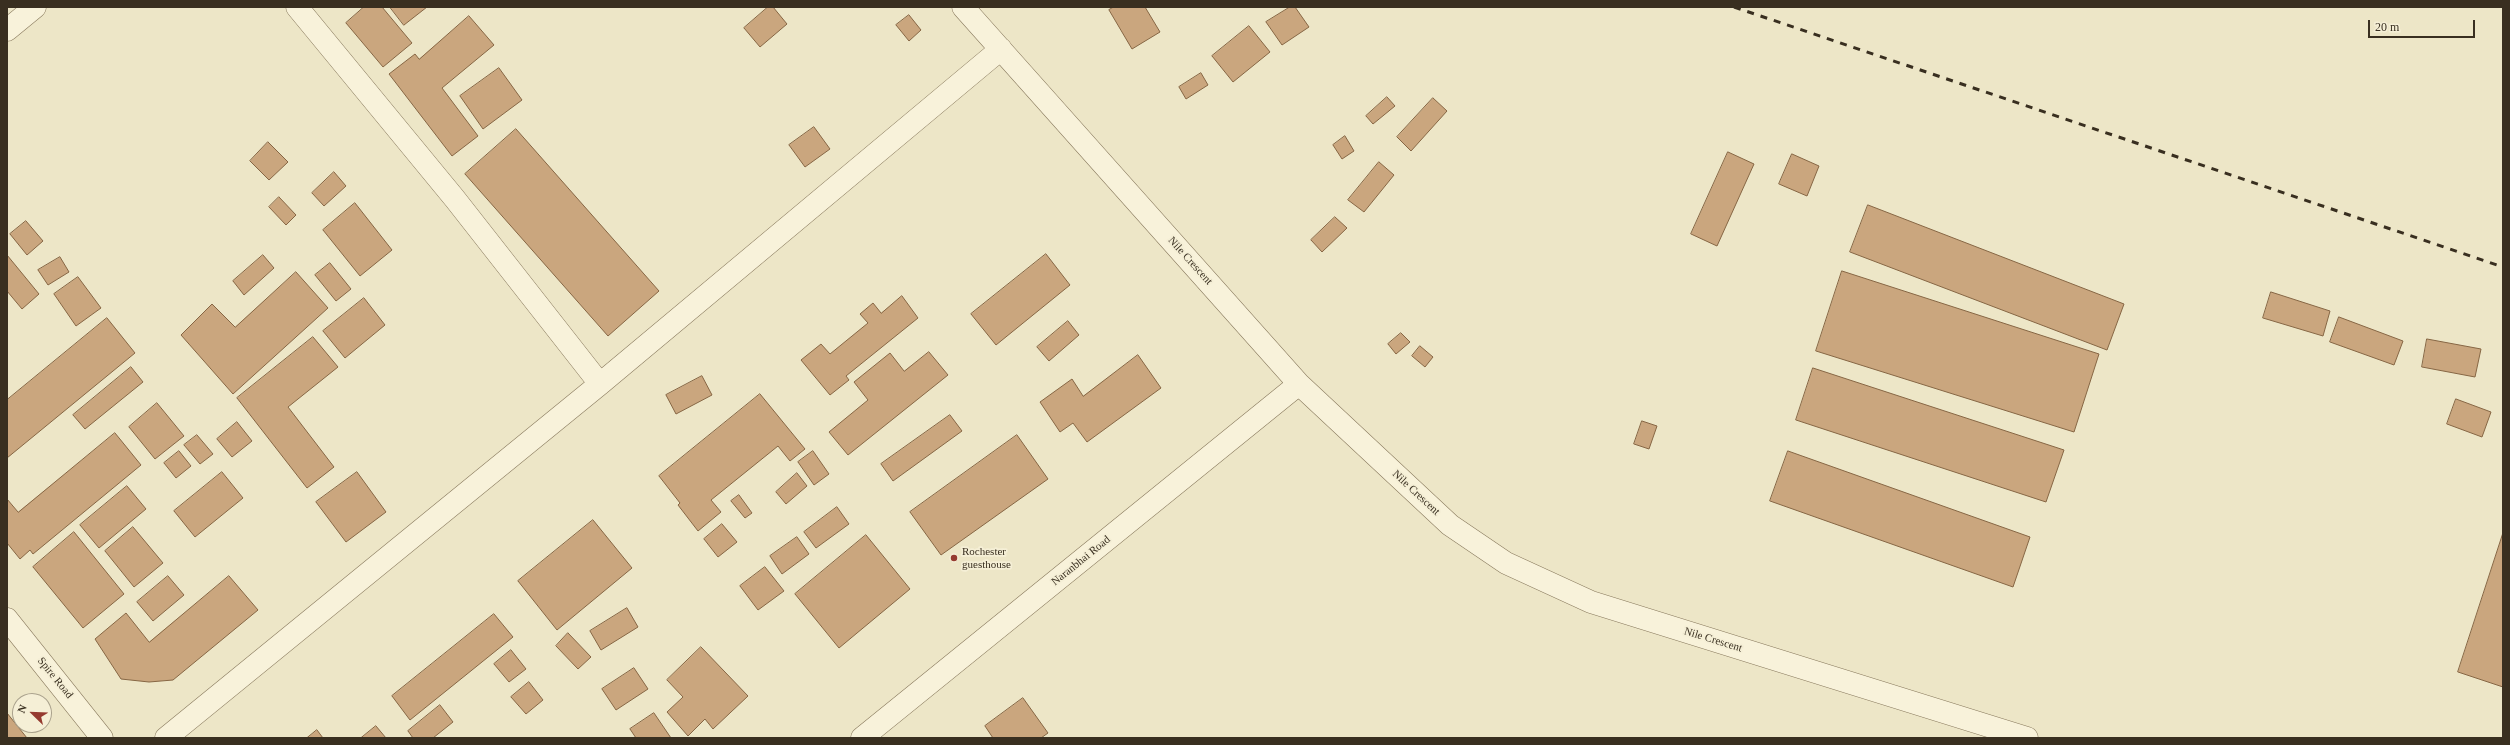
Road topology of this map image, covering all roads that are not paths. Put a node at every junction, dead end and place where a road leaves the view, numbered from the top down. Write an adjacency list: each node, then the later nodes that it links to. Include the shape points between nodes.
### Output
1 (35, 7): 4 (street)
2 (297, 7): 6 (street, via 455,199)
3 (963, 7): 5 (street, Nile Crescent)
4 (7, 30)
5 (1001, 49): 6 (street); 7 (street, Nile Crescent)
6 (600, 384): 10 (street)
7 (1299, 384): 11 (street, Naranbhai Road); 12 (street, Nile Crescent, via 1450,525 1506,563 1592,602)
8 (7, 619): 9 (street, Spire Road)
9 (102, 738)
10 (166, 738)
11 (862, 738)
12 (2027, 738)

